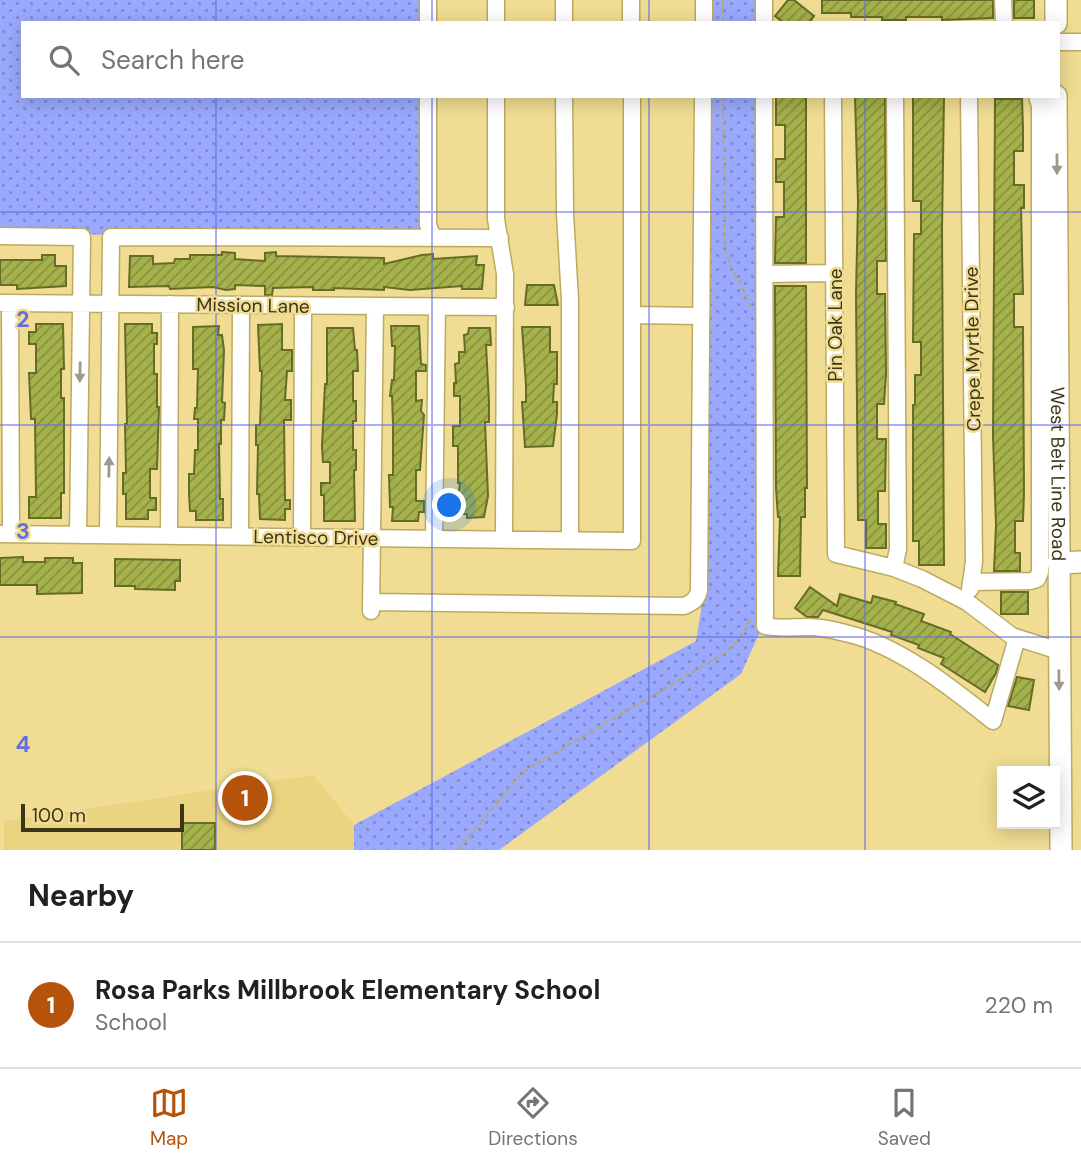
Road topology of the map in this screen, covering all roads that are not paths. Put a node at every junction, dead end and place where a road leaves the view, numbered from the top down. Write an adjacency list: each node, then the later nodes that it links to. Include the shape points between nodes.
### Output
1 (428, 0): 9 (street)
2 (496, 0): 10 (street)
3 (564, 0): 11 (street)
4 (631, 0): 12 (street)
5 (704, 0): 13 (street)
6 (764, 0): 14 (street)
7 (1003, 0): 15 (street)
8 (1056, 0): 16 (main road)
9 (428, 21)
10 (496, 21)
11 (564, 21)
12 (631, 21)
13 (704, 21)
14 (764, 21)
15 (1004, 21)
16 (1056, 21)
17 (1060, 42): 18 (street)
18 (1081, 42)
19 (428, 98): 31 (street, via 428,225)
20 (496, 98): 32 (street)
21 (564, 98): 55 (street, via 570,300)
22 (632, 98): 44 (street)
23 (704, 98): 45 (street)
24 (764, 98): 34 (street)
25 (833, 98): 33 (street, Pin Oak Lane)
26 (895, 98): 58 (street, via 898,549)
27 (970, 98): 59 (street, Crepe Myrtle Drive)
28 (1038, 98): 59 (street, via 1040,572 1031,581)
29 (1056, 98): 57 (main road, West Belt Line Road, one-way to 57)
30 (0, 236): 36 (street, via 82,237)
31 (433, 238): 32 (street); 37 (street, via 111,237)
32 (500, 238): 43 (street)
33 (834, 273): 34 (street); 58 (street, Pin Oak Lane, via 836,554)
34 (765, 274): 61 (street, via 765,626 848,633 905,656 993,721)
35 (5, 303): 36 (street, Mission Lane); 46 (street)
36 (81, 304): 37 (street, Mission Lane); 47 (street, one-way to 47)
37 (111, 304): 38 (street, Mission Lane); 48 (street, one-way to 37)
38 (170, 304): 39 (street, Mission Lane); 49 (street)
39 (241, 305): 40 (street, Mission Lane); 50 (street)
40 (303, 306): 41 (street, Mission Lane); 51 (street)
41 (375, 307): 42 (street, Mission Lane); 52 (street)
42 (437, 307): 43 (street, Mission Lane); 53 (street)
43 (506, 307): 54 (street)
44 (633, 315): 45 (street); 55 (street, Lentisco Drive, via 632,541)
45 (701, 316): 52 (street, via 699,590 694,602 684,606 371,607)
46 (6, 534): 47 (street, Lentisco Drive)
47 (78, 535): 48 (street, Lentisco Drive)
48 (108, 535): 49 (street, Lentisco Drive)
49 (169, 536): 50 (street, Lentisco Drive)
50 (240, 536): 51 (street, Lentisco Drive)
51 (302, 537): 52 (street, Lentisco Drive)
52 (372, 538): 53 (street, Lentisco Drive)
53 (434, 538): 54 (street, Lentisco Drive)
54 (504, 539): 55 (street, Lentisco Drive)
55 (569, 540)
56 (1081, 562): 57 (main road)
57 (1058, 563): 62 (main road, West Belt Line Road)
58 (894, 568): 60 (street)
59 (972, 582): 60 (street, Crepe Myrtle Drive)
60 (967, 602): 61 (street)
61 (1017, 638): 62 (street)
62 (1059, 651): 63 (main road, West Belt Line Road, one-way to 63)
63 (1061, 850)

